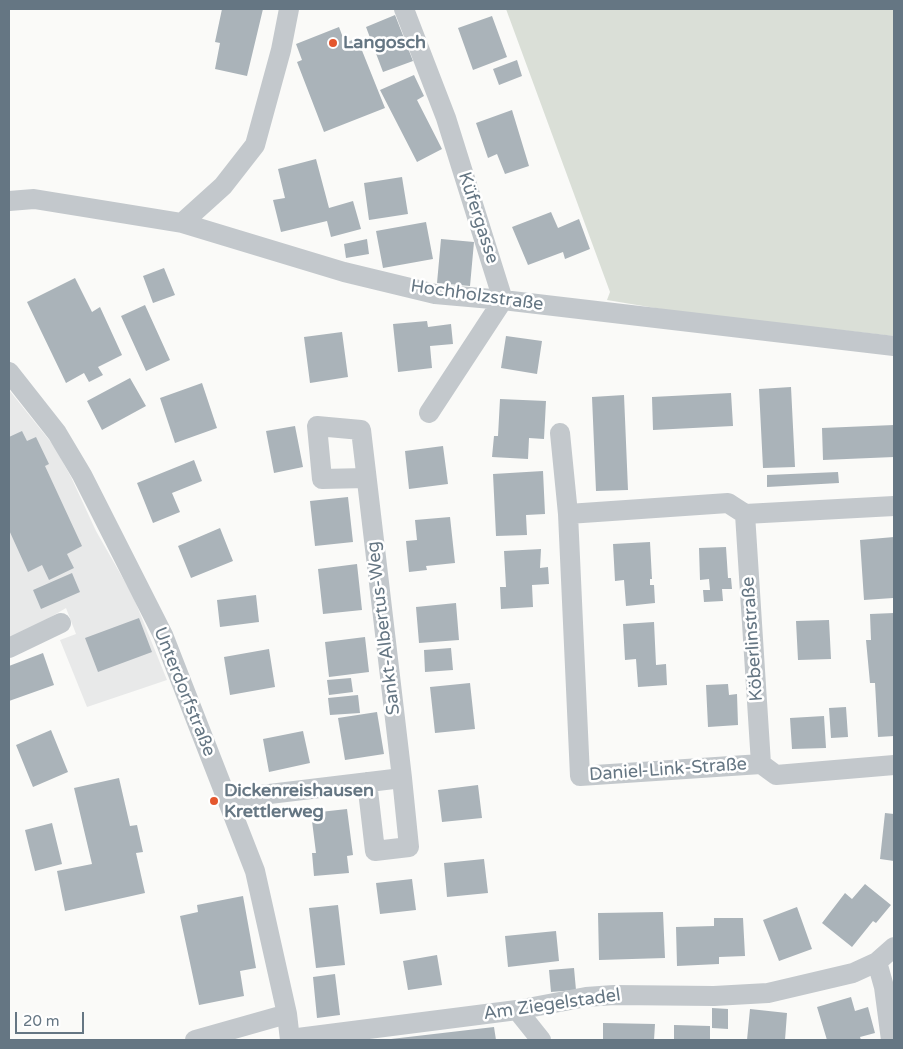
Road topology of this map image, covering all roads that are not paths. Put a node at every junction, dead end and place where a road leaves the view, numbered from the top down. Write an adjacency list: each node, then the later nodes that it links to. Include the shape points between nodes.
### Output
1 (290, 9): 4 (street, via 254,145 223,186)
2 (404, 9): 5 (street, Küfergasse, via 446,118)
3 (9, 201): 4 (street, Hochholzstraße, via 34,199)
4 (182, 223): 5 (street, Hochholzstraße, via 344,272 435,294)
5 (503, 300): 6 (street, Hochholzstraße); 8 (street)
6 (894, 346)
7 (9, 372): 20 (street, Unterdorfstraße, via 57,433 82,475 163,635)
8 (429, 413)
9 (560, 433): 12 (street, Daniel-Link-Straße)
10 (366, 478): 18 (street, Sankt-Albertus-Weg)
11 (894, 506): 13 (street)
12 (568, 514): 13 (street, via 728,503); 16 (street, Daniel-Link-Straße, via 580,776)
13 (745, 514): 16 (street, Köberlinstraße)
14 (61, 623): 15 (street)
15 (9, 648)
16 (761, 764): 17 (street, Daniel-Link-Straße, via 776,775)
17 (894, 765)
18 (402, 778): 19 (street); 19 (street, Sankt-Albertus-Weg, via 409,848 375,851)
19 (367, 782): 20 (street)
20 (228, 799): 24 (street, Unterdorfstraße, via 255,871)
21 (894, 947): 22 (street, Am Ziegelstadel)
22 (877, 962): 23 (street, Am Ziegelstadel, via 853,973 768,993 614,995); 28 (street)
23 (517, 1010): 26 (street, Am Ziegelstadel); 27 (street)
24 (287, 1014): 25 (street); 26 (street, Unterdorfstraße)
25 (195, 1040)
26 (290, 1040)
27 (541, 1040)
28 (892, 1040)

